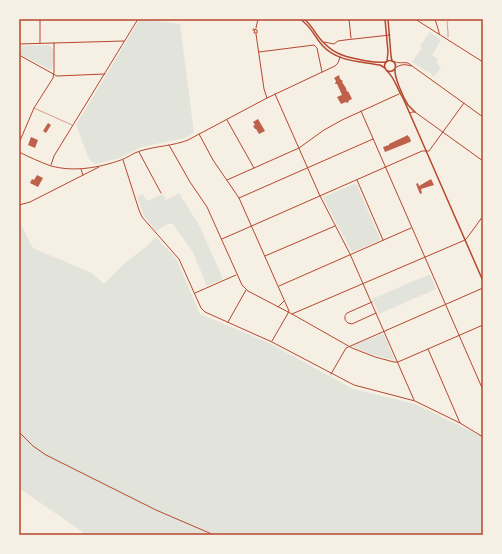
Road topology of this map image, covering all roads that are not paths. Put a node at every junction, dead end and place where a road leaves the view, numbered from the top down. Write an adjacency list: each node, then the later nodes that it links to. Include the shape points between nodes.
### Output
1 (40, 19): 17 (street)
2 (138, 19): 13 (street)
3 (258, 19): 18 (street, via 256,34)
4 (300, 19): 21 (main road, via 310,28 322,46)
5 (306, 19): 14 (main road)
6 (349, 19): 12 (street)
7 (386, 19): 11 (main road)
8 (415, 19): 10 (street)
9 (435, 19): 10 (street)
10 (439, 34): 24 (street)
11 (388, 35): 12 (street); 22 (main road); 23 (main road)
12 (352, 39): 14 (street, via 334,44)
13 (124, 41): 15 (street); 31 (street)
14 (322, 41): 20 (main road)
15 (54, 43): 17 (street); 30 (street)
16 (19, 44): 17 (street)
17 (40, 44)
18 (259, 52): 29 (street, via 315,45); 35 (street)
19 (19, 55): 30 (street)
20 (341, 55): 21 (street); 23 (main road, via 378,63)
21 (340, 58): 26 (main road); 29 (street, via 336,65)
22 (393, 61): 23 (main road); 25 (street, via 407,63); 27 (main road)
23 (386, 62): 26 (main road)
24 (483, 62)
25 (412, 67): 27 (street, via 403,64); 37 (street)
26 (385, 68): 28 (main road)
27 (395, 68): 28 (main road); 32 (main road)
28 (387, 71): 33 (main road)
29 (322, 72): 34 (street)
30 (54, 74): 31 (street); 38 (street)
31 (105, 74): 44 (street)
32 (402, 92): 33 (street); 36 (main road); 40 (main road)
33 (400, 93): 36 (main road); 39 (street)
34 (275, 94): 35 (street); 50 (street)
35 (267, 98): 43 (street)
36 (402, 98): 41 (main road)
37 (464, 104): 42 (street); 45 (street)
38 (34, 108): 44 (lane); 48 (street)
39 (361, 111): 47 (street); 50 (street, via 328,128)
40 (415, 112): 41 (street); 45 (street)
41 (409, 114): 51 (main road)
42 (483, 117)
43 (227, 119): 46 (street); 59 (street)
44 (73, 126): 56 (street)
45 (443, 132): 51 (street, via 429,151); 55 (street)
46 (199, 134): 49 (street, via 183,142); 63 (street)
47 (373, 139): 58 (street); 60 (street)
48 (19, 143)
49 (169, 145): 53 (street); 73 (street, via 207,207)
50 (299, 148): 59 (street); 60 (street)
51 (426, 151): 58 (street); 75 (main road)
52 (19, 152): 56 (street)
53 (138, 152): 54 (street); 65 (street)
54 (123, 160): 57 (street); 85 (street, via 142,217 178,257)
55 (483, 161)
56 (50, 166): 61 (street)
57 (99, 166): 61 (street); 62 (street)
58 (386, 167): 64 (street); 72 (street)
59 (254, 168): 63 (street)
60 (307, 168): 66 (street); 67 (street)
61 (81, 169): 62 (street)
62 (83, 176): 68 (street)
63 (227, 180): 67 (street)
64 (357, 180): 66 (street); 74 (street)
65 (161, 192)
66 (320, 196): 70 (street); 71 (street)
67 (239, 198): 70 (street)
68 (19, 205)
69 (483, 216): 75 (street)
70 (252, 226): 73 (street); 77 (street)
71 (335, 226): 76 (street); 77 (street)
72 (412, 227): 74 (street); 78 (street)
73 (222, 239): 79 (street)
74 (383, 240): 76 (street)
75 (465, 240): 78 (street); 80 (main road)
76 (350, 254): 81 (street); 82 (street)
77 (265, 256): 82 (street)
78 (425, 257): 81 (street); 88 (street)
79 (237, 274): 84 (street); 85 (street)
80 (483, 281)
81 (364, 284): 87 (street); 92 (street)
82 (278, 286): 86 (street)
83 (483, 288): 88 (street)
84 (246, 290): 89 (street); 93 (street)
85 (194, 293): 93 (street, via 205,312)
86 (284, 301): 89 (street); 90 (street)
87 (372, 302): 91 (street); 91 (street, via 347,313 345,320 352,324)
88 (446, 304): 95 (street); 96 (street)
89 (278, 307): 90 (street)
90 (288, 312): 92 (street); 97 (street)
91 (376, 313): 95 (street)
92 (292, 314): 98 (street)
93 (228, 323): 97 (street)
94 (483, 325): 96 (street)
95 (384, 331): 98 (street); 100 (street)
96 (459, 335): 99 (street); 102 (street)
97 (272, 342): 101 (street)
98 (349, 346): 100 (street, via 361,353); 101 (street)
99 (428, 349): 100 (street); 104 (street)
100 (398, 362): 103 (street)
101 (331, 374): 103 (street, via 354,385)
102 (483, 390)
103 (415, 401): 104 (street)
104 (460, 423): 106 (street)
105 (19, 432): 107 (street, via 46,455 156,510)
106 (483, 437)
107 (214, 535)

